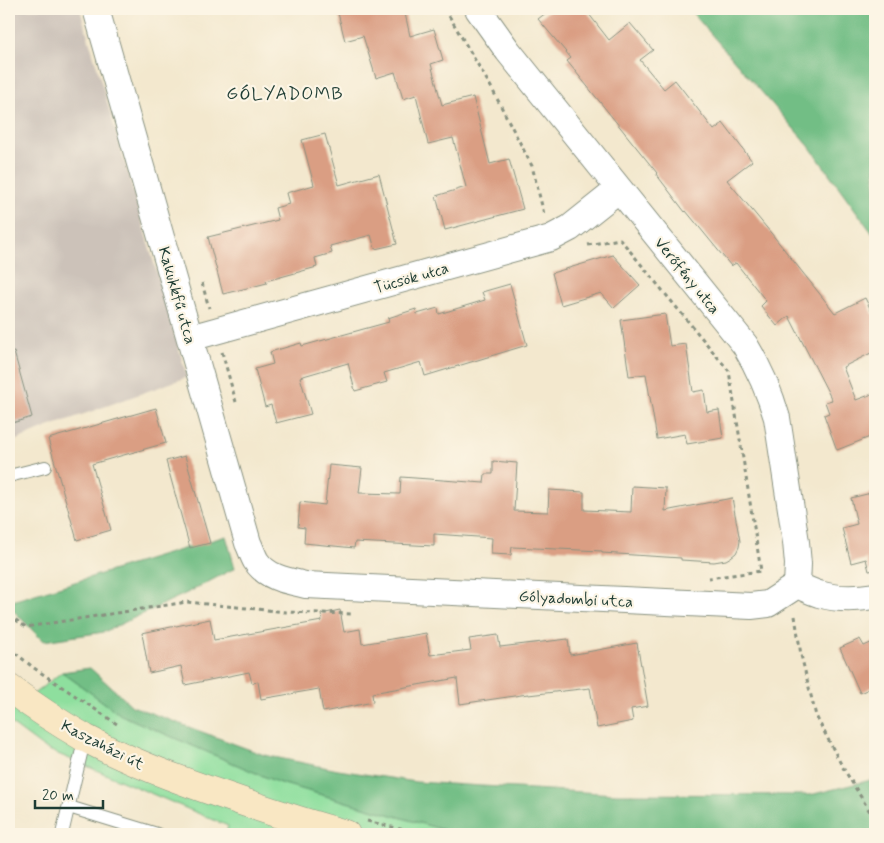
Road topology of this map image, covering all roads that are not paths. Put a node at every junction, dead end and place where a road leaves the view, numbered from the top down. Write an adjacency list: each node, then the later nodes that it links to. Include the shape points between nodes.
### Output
1 (96, 9): 4 (street, Kakukkfű utca)
2 (478, 9): 3 (street, Verőfény utca)
3 (619, 189): 4 (street, Tücsök utca, via 570,228 551,238); 8 (street, Verőfény utca, via 744,345 764,379 777,418 782,449 796,542)
4 (190, 338): 7 (street, Kakukkfű utca, via 248,543 257,563)
5 (45, 467): 6 (lane)
6 (9, 476)
7 (270, 575): 8 (street, Gólyadombi utca, via 306,585 751,606 768,604)
8 (797, 585): 9 (street, via 837,598)
9 (875, 596)
10 (9, 688): 11 (street, Kaszaházi út)
11 (84, 737): 12 (lane); 13 (street, Kaszaházi út, via 161,773 254,806 318,827)
12 (69, 806): 14 (lane); 15 (lane)
13 (353, 827)
14 (62, 834)
15 (157, 834)

